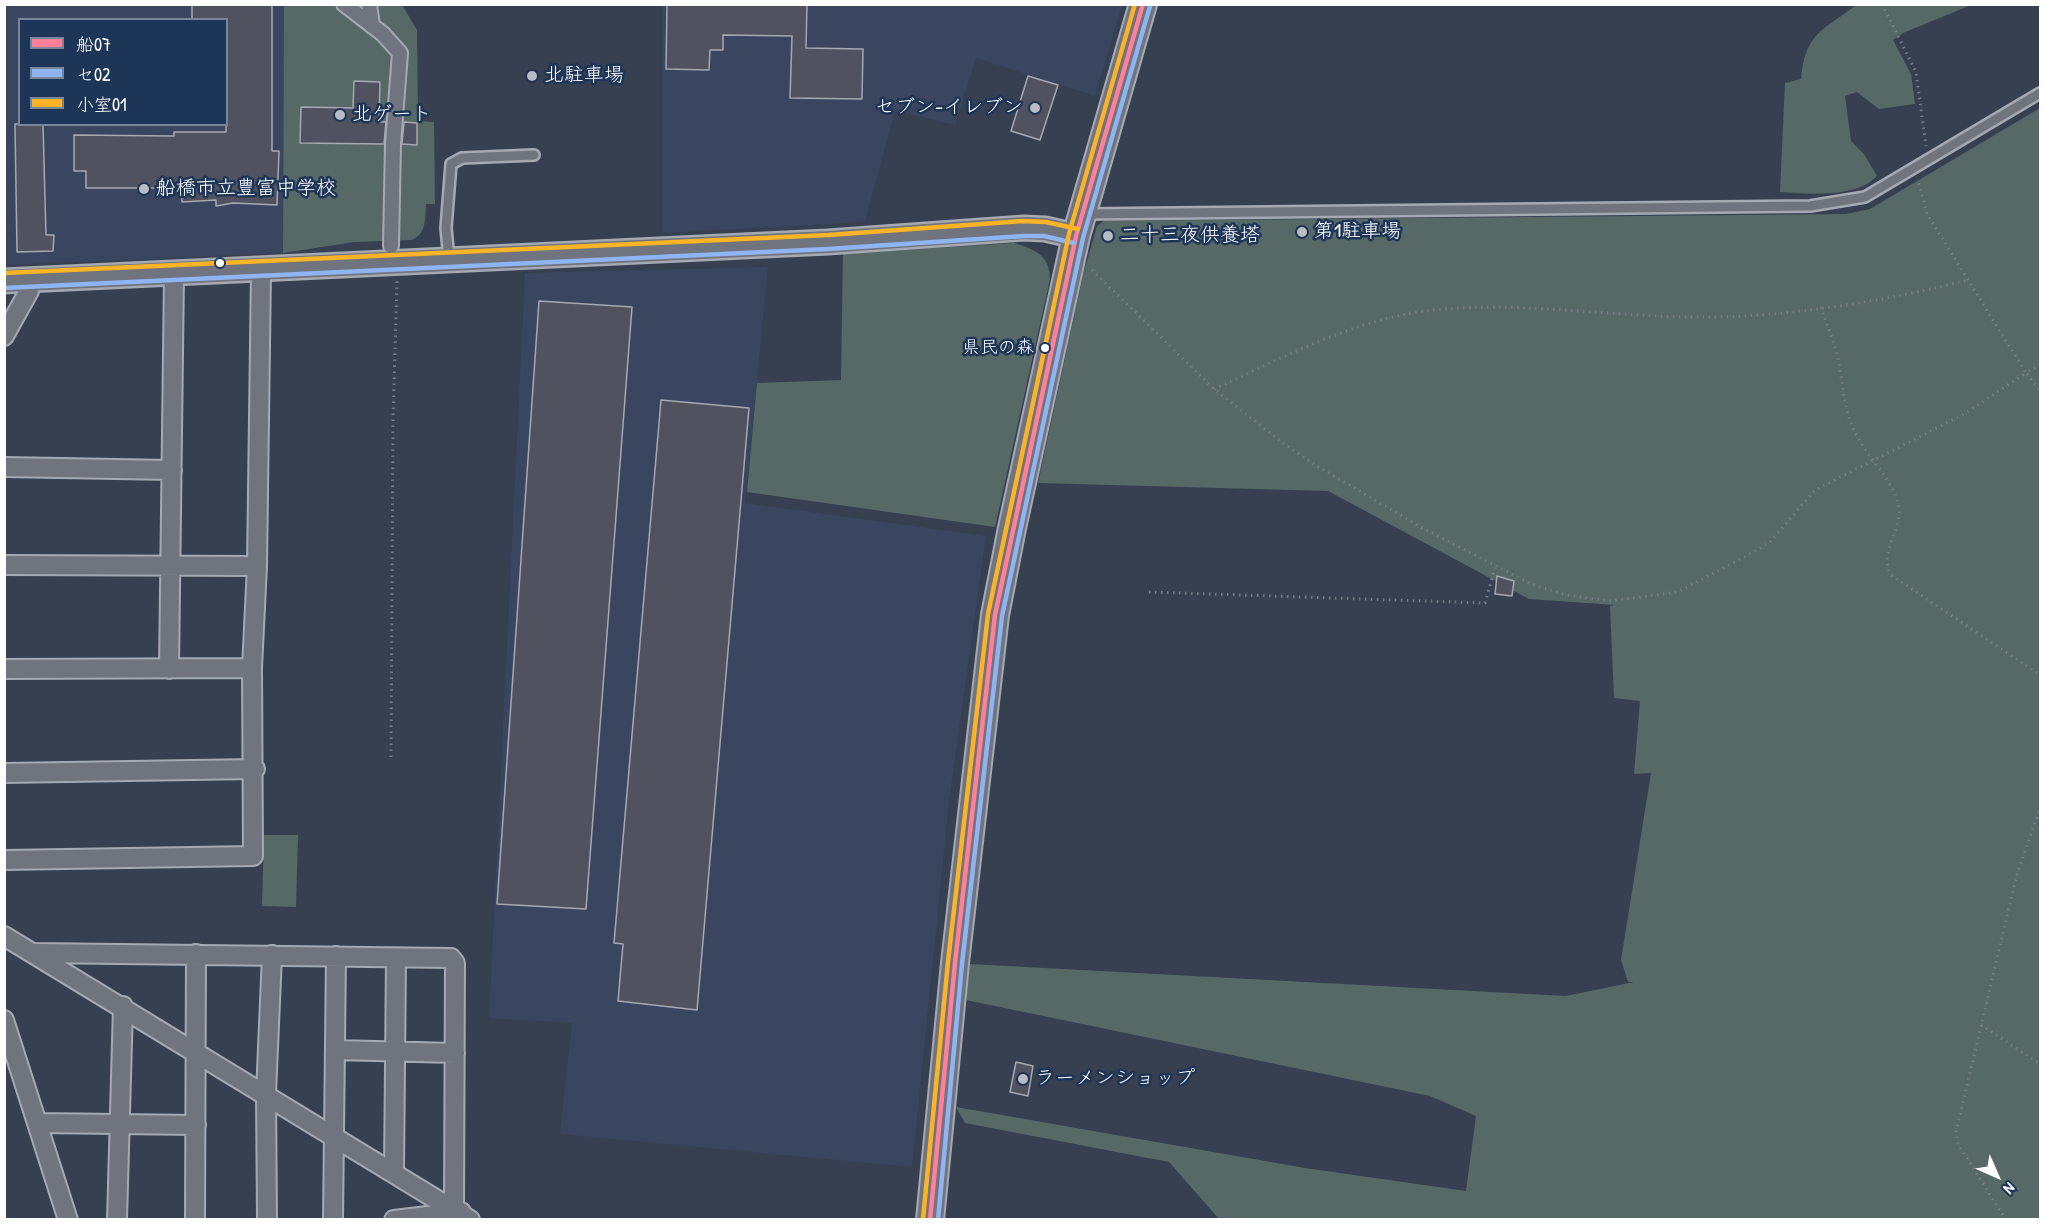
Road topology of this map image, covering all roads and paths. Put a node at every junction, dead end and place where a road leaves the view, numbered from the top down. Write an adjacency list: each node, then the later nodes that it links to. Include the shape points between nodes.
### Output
1 (344, 4): 5 (street)
2 (369, 4): 5 (street)
3 (1143, 4): 10 (main road)
4 (1882, 4): 8 (path, via 1916,72)
5 (372, 26): 11 (street, via 400,53 393,144)
6 (2040, 93): 8 (lane)
7 (534, 155): 12 (lane, via 462,158 451,164 446,228)
8 (1928, 162): 9 (lane)
9 (1916, 170): 10 (lane, via 1865,197 1810,206); 17 (path, via 1927,214)
10 (1078, 225): 12 (street, via 828,242); 69 (main road, via 996,615 955,963)
11 (394, 254): 12 (street); 14 (street); 37 (path)
12 (449, 259)
13 (1086, 265): 23 (path)
14 (261, 271): 15 (street); 30 (street)
15 (174, 274): 16 (street); 27 (street)
16 (29, 280): 18 (street); 20 (street, via 29,291)
17 (1968, 280): 19 (path); 22 (path)
18 (4, 281)
19 (1821, 307): 23 (path, via 1698,317 1465,307 1416,312 1352,330); 25 (path, via 1839,363 1846,414)
20 (4, 336)
21 (2040, 364): 22 (path)
22 (2026, 373): 24 (path); 25 (path, via 1964,414)
23 (1214, 389): 31 (path, via 1317,466)
24 (2040, 390)
25 (1874, 460): 31 (path, via 1815,490 1769,543 1678,592 1610,601 1566,595); 36 (path, via 1899,510 1888,552 1887,568 1891,575)
26 (4, 467): 27 (street)
27 (172, 470): 29 (street)
28 (4, 566): 29 (street)
29 (171, 566): 30 (street); 35 (street)
30 (257, 566): 33 (street)
31 (1495, 567): 32 (path, via 1485,603)
32 (1149, 592)
33 (252, 668): 35 (street); 38 (street)
34 (4, 669): 35 (street)
35 (169, 669)
36 (2040, 675)
37 (391, 757)
38 (255, 769): 39 (street); 41 (street, via 254,856)
39 (4, 773)
40 (2040, 809): 50 (path, via 2017,874)
41 (4, 860)
42 (4, 936): 43 (street)
43 (35, 953): 44 (street); 48 (street)
44 (196, 954): 45 (street); 52 (street)
45 (272, 955): 46 (street); 56 (street)
46 (336, 956): 47 (street); 51 (street)
47 (396, 958): 53 (street); 54 (street, via 451,958 455,963)
48 (123, 1006): 52 (street); 58 (street)
49 (4, 1020): 57 (street)
50 (1981, 1025): 55 (path); 70 (path, via 1956,1132 1958,1144)
51 (335, 1050): 53 (street); 60 (street)
52 (197, 1051): 56 (street); 59 (street)
53 (395, 1051): 54 (street); 61 (street)
54 (455, 1053): 62 (street)
55 (2040, 1064)
56 (266, 1094): 60 (street); 66 (street)
57 (38, 1123): 58 (street); 63 (street)
58 (119, 1123): 59 (street); 64 (street)
59 (196, 1125): 65 (street)
60 (333, 1134): 61 (street); 67 (street)
61 (394, 1171): 62 (street)
62 (462, 1213): 68 (street)
63 (68, 1220)
64 (117, 1220)
65 (195, 1220)
66 (267, 1220)
67 (333, 1220)
68 (394, 1220)
69 (930, 1220)
70 (2006, 1220)

